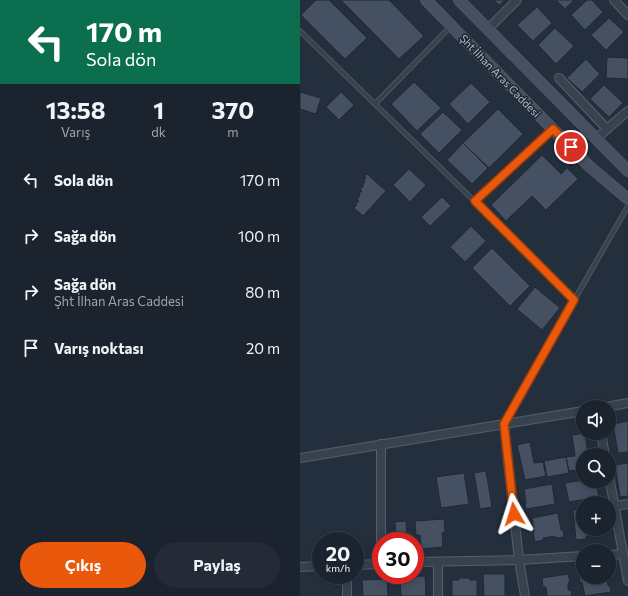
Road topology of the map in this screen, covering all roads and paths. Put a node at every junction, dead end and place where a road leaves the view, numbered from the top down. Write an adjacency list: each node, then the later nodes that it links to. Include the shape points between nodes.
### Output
1 (426, 0): 6 (main road, Şht İlhan Aras Caddesi)
2 (460, 0): 7 (main road)
3 (517, 0): 7 (street)
4 (614, 0): 5 (street)
5 (628, 15)
6 (451, 26): 10 (lane); 13 (main road, Şht İlhan Aras Caddesi)
7 (488, 29): 14 (main road)
8 (300, 31): 10 (lane)
9 (559, 78): 12 (street)
10 (375, 104): 17 (lane)
11 (628, 111): 12 (street)
12 (607, 128): 14 (street)
13 (553, 129): 16 (main road, Şht İlhan Aras Caddesi, via 589,166); 17 (lane)
14 (596, 139): 15 (main road)
15 (628, 171)
16 (628, 199)
17 (475, 201): 19 (lane)
18 (628, 206): 19 (lane)
19 (574, 300): 23 (lane)
20 (628, 403): 21 (street)
21 (616, 405)
22 (576, 412): 23 (street)
23 (504, 424): 24 (street); 33 (street)
24 (381, 444): 25 (street); 29 (street)
25 (300, 458)
26 (628, 504): 27 (street)
27 (616, 506)
28 (616, 517): 31 (street)
29 (381, 532)
30 (616, 554): 31 (street)
31 (623, 554): 38 (street)
32 (576, 556): 33 (street)
33 (519, 560): 35 (street); 42 (street)
34 (424, 562): 35 (street)
35 (438, 562): 41 (street)
36 (312, 566): 37 (street)
37 (300, 567)
38 (628, 581)
39 (347, 584): 40 (street)
40 (347, 596)
41 (438, 596)
42 (525, 596)

